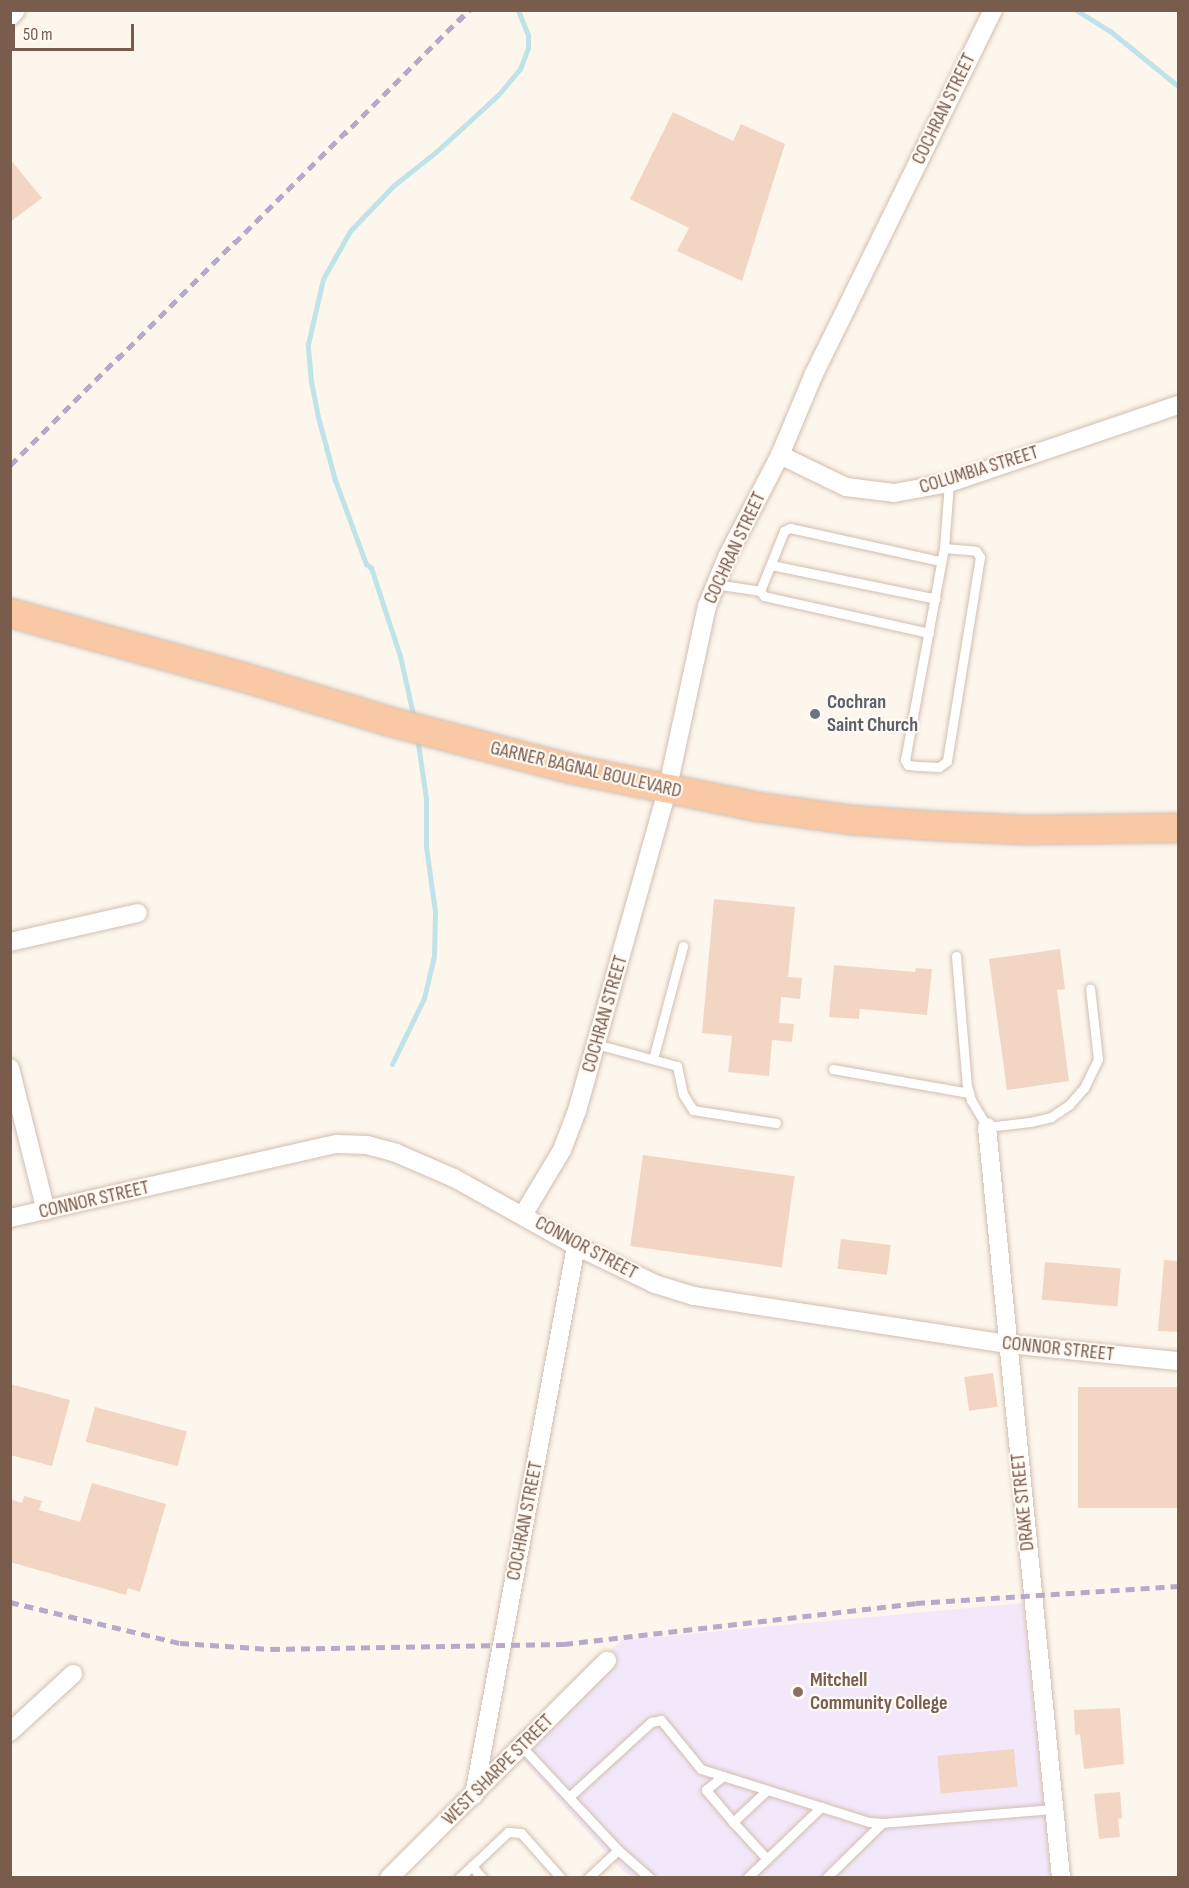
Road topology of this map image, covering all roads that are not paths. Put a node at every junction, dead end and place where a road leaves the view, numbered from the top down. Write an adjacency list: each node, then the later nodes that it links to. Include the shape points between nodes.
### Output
1 (16, 10): 3 (street)
2 (993, 10): 5 (street, COCHRAN STREET, via 813,376)
3 (10, 17)
4 (1179, 405): 6 (street, COLUMBIA STREET)
5 (780, 455): 6 (street, COLUMBIA STREET, via 846,487 894,493); 10 (street, COCHRAN STREET)
6 (949, 483): 7 (lane)
7 (944, 548): 8 (lane); 14 (lane, via 976,550 980,557 947,762 939,767 908,765 905,760)
8 (940, 561): 9 (lane, via 790,528 784,531); 12 (lane)
9 (771, 565): 11 (lane); 12 (lane)
10 (715, 584): 11 (lane); 15 (street, COCHRAN STREET, via 694,657)
11 (760, 591): 14 (lane, via 764,596)
12 (936, 599): 14 (lane)
13 (10, 614): 15 (highway, GARNER BAGNAL BOULEVARD, via 391,722)
14 (929, 633)
15 (667, 791): 16 (highway, GARNER BAGNAL BOULEVARD, via 883,822 1026,830); 22 (street, COCHRAN STREET)
16 (1179, 828)
17 (138, 913): 18 (street)
18 (10, 942)
19 (683, 946): 23 (lane)
20 (956, 957): 26 (lane)
21 (1090, 988): 29 (lane, via 1098,1059 1084,1088 1051,1117)
22 (596, 1044): 23 (lane); 31 (street, COCHRAN STREET, via 562,1150)
23 (653, 1059): 28 (lane, via 677,1066 682,1094 693,1110)
24 (10, 1068): 27 (street)
25 (833, 1069): 26 (lane)
26 (969, 1093): 29 (lane)
27 (17, 1118): 30 (street)
28 (776, 1123)
29 (987, 1127): 34 (street, DRAKE STREET)
30 (46, 1211): 31 (street, CONNOR STREET, via 337,1144 367,1145 396,1153); 32 (street, CONNOR STREET)
31 (523, 1215): 33 (street, CONNOR STREET)
32 (10, 1218)
33 (576, 1246): 34 (street, CONNOR STREET, via 655,1284 694,1296); 42 (street, COCHRAN STREET)
34 (1007, 1344): 35 (street, CONNOR STREET); 45 (street, DRAKE STREET)
35 (1179, 1361)
36 (607, 1661): 39 (street, WEST SHARPE STREET)
37 (72, 1674): 38 (street)
38 (10, 1732)
39 (522, 1747): 42 (street, WEST SHARPE STREET); 43 (lane)
40 (723, 1776): 41 (lane); 43 (lane, via 701,1769 661,1720 651,1722); 46 (lane, via 705,1790)
41 (767, 1790): 44 (lane); 46 (lane)
42 (474, 1796): 51 (street, WEST SHARPE STREET)
43 (569, 1797): 48 (lane)
44 (821, 1807): 47 (lane); 49 (lane)
45 (1054, 1809): 47 (lane); 59 (street, DRAKE STREET)
46 (734, 1822): 49 (lane)
47 (882, 1823): 58 (lane)
48 (618, 1850): 55 (lane); 56 (lane)
49 (767, 1859): 57 (lane)
50 (472, 1866): 52 (lane); 53 (lane); 54 (lane, via 508,1832 520,1833)
51 (389, 1878)
52 (459, 1878)
53 (482, 1878)
54 (561, 1878)
55 (588, 1878)
56 (650, 1878)
57 (747, 1878)
58 (826, 1878)
59 (1061, 1878)

